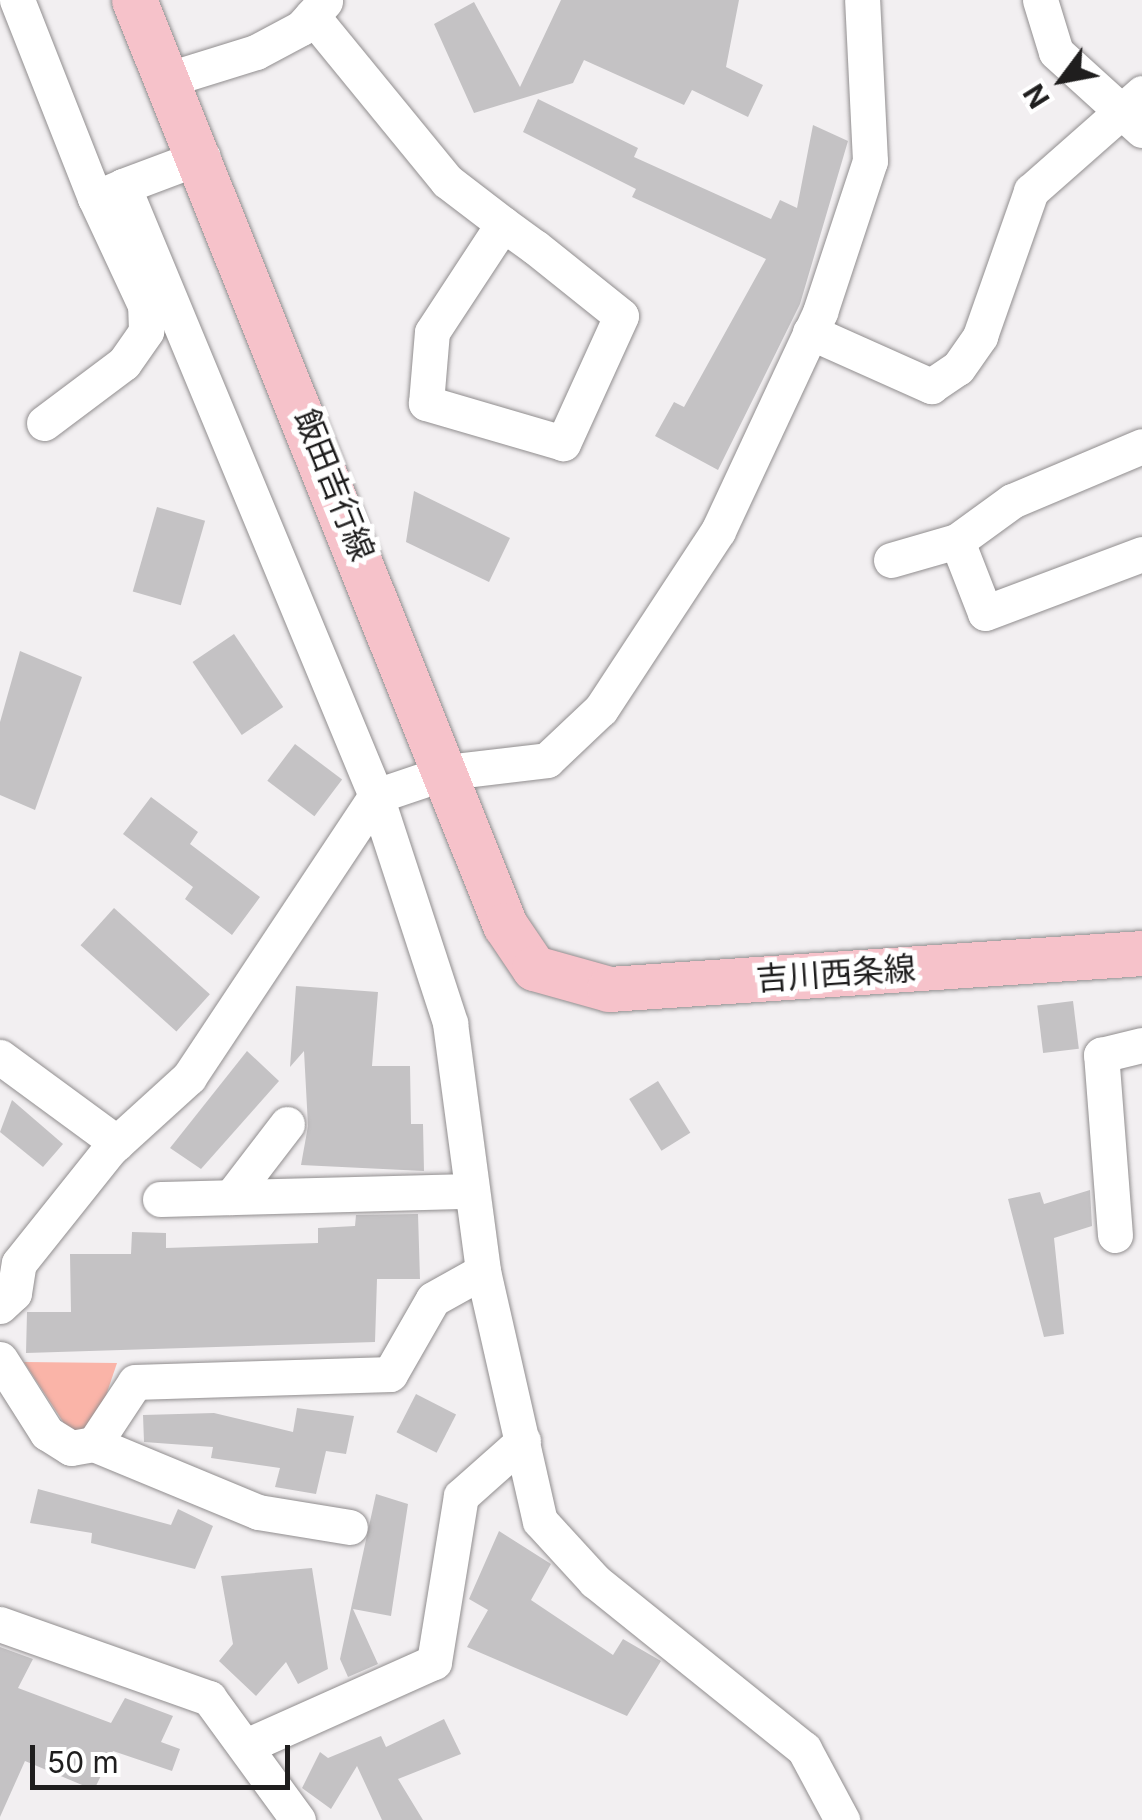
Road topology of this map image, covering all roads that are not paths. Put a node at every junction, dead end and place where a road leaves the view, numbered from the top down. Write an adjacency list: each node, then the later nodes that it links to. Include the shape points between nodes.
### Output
1 (17, 0): 9 (street)
2 (134, 0): 6 (main road, 飯田吉行線)
3 (862, 0): 11 (street, via 870,161)
4 (1040, 0): 7 (street, via 1056,52)
5 (319, 8): 6 (street, via 256,52); 10 (street, via 447,181)
6 (170, 79): 8 (main road, 飯田吉行線)
7 (1136, 112): 11 (street, via 1032,191 980,336 945,377 931,386)
8 (202, 156): 9 (street); 17 (main road, 飯田吉行線)
9 (109, 192): 12 (street, via 145,305 146,331 124,363); 18 (street)
10 (504, 224): 10 (street, via 621,316 563,443 426,404 432,332)
11 (810, 332): 17 (street, via 718,531 601,709 547,760)
12 (44, 423)
13 (1142, 446): 14 (street, via 1012,501)
14 (956, 540): 15 (street, via 986,613); 16 (street)
15 (1142, 554)
16 (892, 560)
17 (447, 772): 18 (street); 20 (main road, 飯田吉行線, via 506,925)
18 (376, 796): 24 (street, via 190,1076); 25 (street, via 450,1023)
19 (1142, 953): 20 (main road, 吉川西条線, via 609,989)
20 (534, 968)
21 (1142, 1045): 28 (street, via 1101,1056)
22 (0, 1057): 24 (street)
23 (286, 1124): 26 (street)
24 (117, 1143): 30 (street, via 20,1263 14,1293)
25 (472, 1191): 26 (street); 29 (street)
26 (231, 1197): 27 (street)
27 (160, 1199)
28 (1115, 1236)
29 (483, 1271): 32 (street); 33 (street, via 434,1299 390,1374 135,1382)
30 (0, 1306)
31 (0, 1359): 33 (street, via 47,1433 71,1448)
32 (523, 1440): 36 (street, via 460,1496 434,1662); 38 (street, via 540,1521 571,1558 804,1750)
33 (94, 1444): 34 (street, via 258,1512)
34 (350, 1527)
35 (0, 1624): 36 (street, via 210,1698)
36 (246, 1746): 37 (street, via 267,1788)
37 (298, 1820)
38 (842, 1820)

